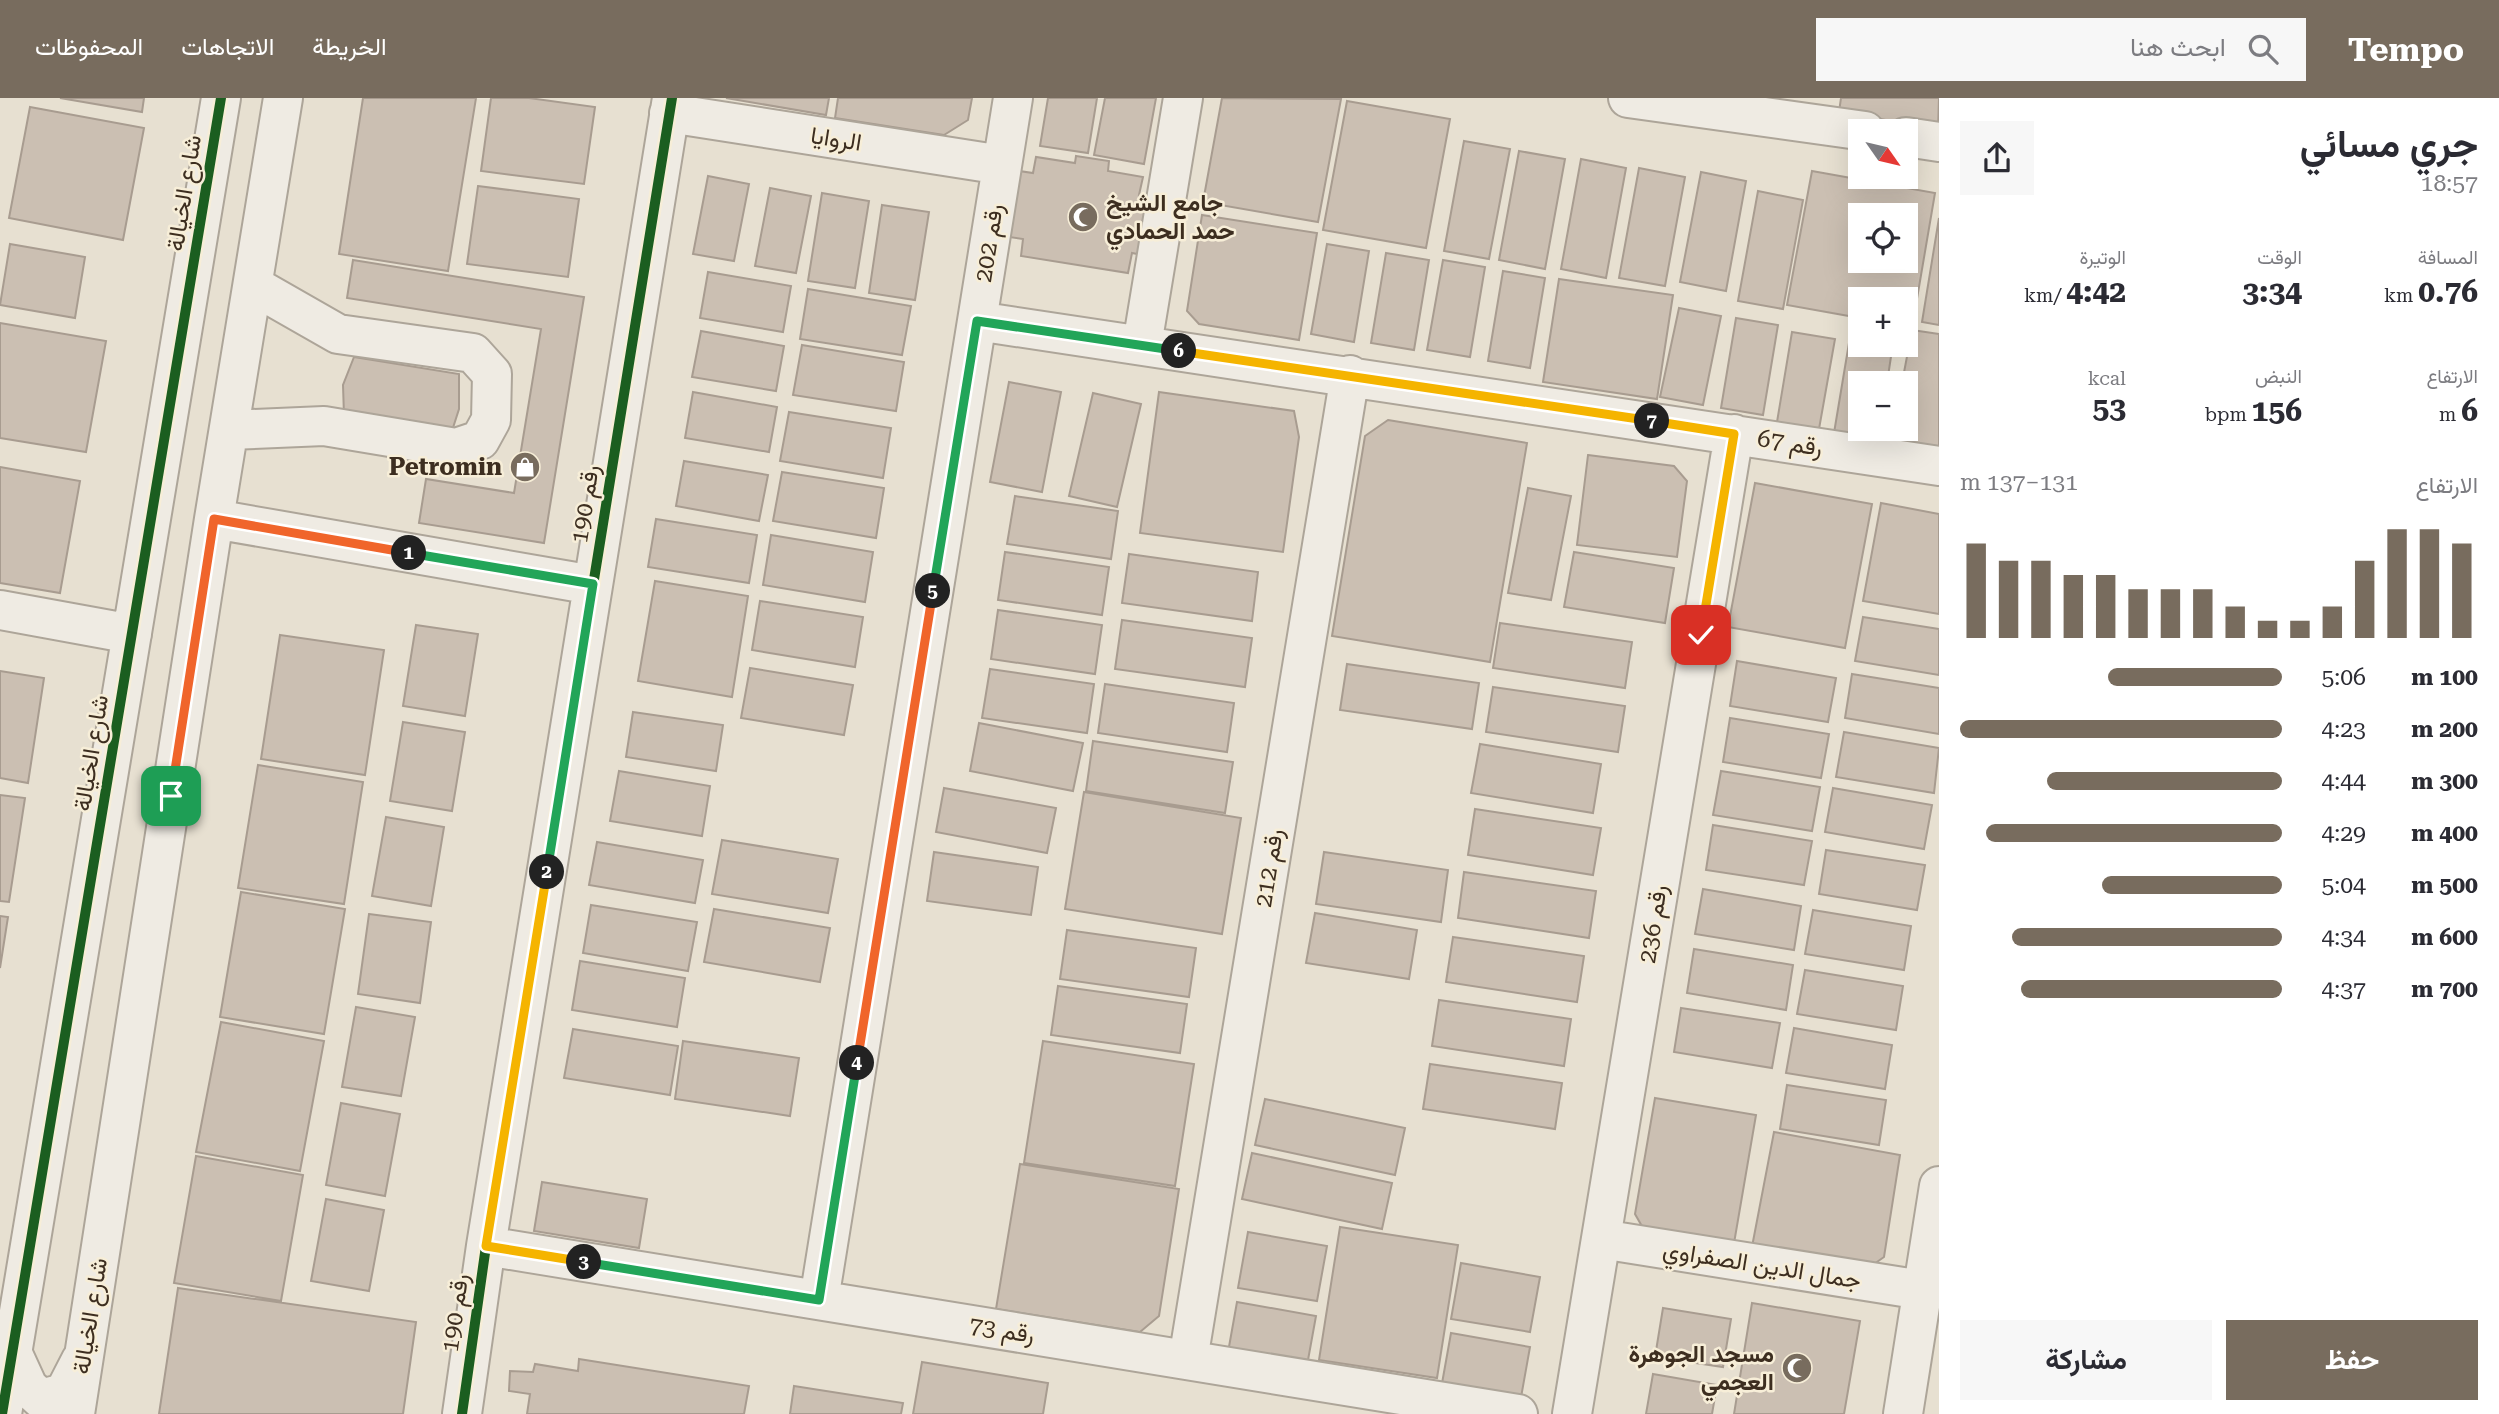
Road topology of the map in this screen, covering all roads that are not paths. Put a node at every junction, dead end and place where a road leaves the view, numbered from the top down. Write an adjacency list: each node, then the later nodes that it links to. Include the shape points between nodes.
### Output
1 (221, 98): 22 (street, شارع الخيالة)
2 (283, 98): 12 (street, شارع الخيالة)
3 (1013, 98): 11 (street, رقم 202)
4 (1183, 98): 14 (street)
5 (1628, 98): 7 (street)
6 (671, 106): 11 (street, الروايا); 20 (street, رقم 190)
7 (1794, 109): 8 (street)
8 (1848, 126)
9 (1918, 139): 10 (street)
10 (1939, 142)
11 (1002, 165): 13 (street, رقم 202)
12 (254, 286): 16 (street, شارع الخيالة); 16 (street, via 338,334 473,353 492,374 491,420 480,440 456,448 324,426)
13 (977, 321): 14 (street, رقم 67); 27 (street, رقم 202)
14 (1142, 345): 15 (street, رقم 67)
15 (1350, 375): 17 (street, رقم 67); 30 (street, رقم 212)
16 (229, 430): 19 (street, شارع الخيالة)
17 (1734, 434): 18 (street, رقم 67); 24 (street, رقم 236)
18 (1939, 466)
19 (214, 519): 20 (street); 28 (street, شارع الخيالة)
20 (593, 584): 25 (street, رقم 190)
21 (0, 610): 22 (street)
22 (132, 634): 29 (street, شارع الخيالة)
23 (1939, 1186): 26 (street)
24 (1601, 1240): 26 (street, جمال الدين الصفراوي); 35 (street, رقم 236)
25 (486, 1246): 27 (street, رقم 73); 33 (street, رقم 190)
26 (1922, 1290): 36 (street)
27 (819, 1300): 30 (street, رقم 73)
28 (85, 1350): 29 (street, via 64,1393 41,1399 28,1387); 32 (street, شارع الخيالة)
29 (12, 1352): 31 (street, شارع الخيالة)
30 (1188, 1360): 34 (street, رقم 73)
31 (2, 1414)
32 (75, 1414)
33 (462, 1414)
34 (1518, 1414)
35 (1572, 1414)
36 (1903, 1414)

